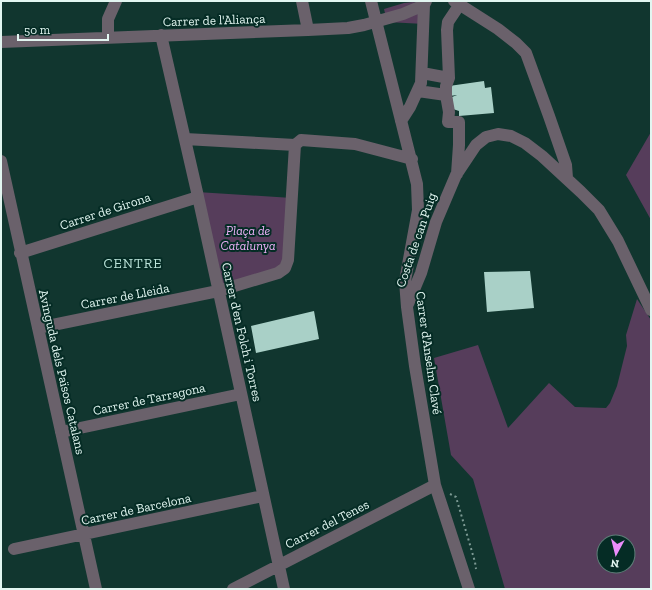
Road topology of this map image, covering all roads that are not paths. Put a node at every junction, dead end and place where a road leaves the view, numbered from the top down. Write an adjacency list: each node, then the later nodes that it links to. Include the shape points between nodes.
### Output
1 (116, 1): 9 (street, via 108,19)
2 (302, 1): 7 (street)
3 (371, 1): 6 (street, Carrer d'Anselm Clavé)
4 (425, 3): 6 (street, Carrer de l'Aliança, via 402,14); 11 (street)
5 (457, 3): 12 (street, via 448,22); 21 (street, via 516,42 526,53 566,165)
6 (375, 21): 7 (street, Carrer de l'Aliança, via 348,28); 15 (street, Carrer d'Anselm Clavé)
7 (308, 30): 8 (street, Carrer de l'Aliança)
8 (161, 36): 9 (street, Carrer de l'Aliança); 16 (street, Carrer d'en Folch i Torres)
9 (108, 38): 10 (street, Carrer de l'Aliança)
10 (1, 42)
11 (422, 73): 12 (street); 13 (street)
12 (449, 78): 14 (street)
13 (418, 91): 14 (street); 15 (street)
14 (446, 95): 20 (street, via 448,122 459,122)
15 (402, 121): 18 (street, Carrer d'Anselm Clavé)
16 (185, 139): 17 (street); 22 (street, Carrer d'en Folch i Torres)
17 (295, 145): 18 (street, via 301,140 356,144); 24 (street, via 286,268 278,273)
18 (412, 159): 25 (street, Carrer d'Anselm Clavé, via 417,184 418,210 405,281)
19 (1, 161): 23 (street, Avinguda dels Països Catalans)
20 (456, 175): 21 (street, Costa de can Puig, via 476,145 486,137 498,134 511,136 525,143); 25 (street, Costa de can Puig, via 436,222 421,273)
21 (567, 178): 26 (street, Costa de can Puig, via 599,210 618,241)
22 (198, 197): 23 (street, Carrer de Girona); 24 (street, Carrer d'en Folch i Torres)
23 (20, 253): 27 (street, Avinguda dels Països Catalans)
24 (218, 291): 27 (street, Carrer de Lleida); 28 (street, Carrer d'en Folch i Torres)
25 (407, 307): 30 (street, Carrer d'Anselm Clavé)
26 (651, 310)
27 (38, 328): 29 (street, Avinguda dels Països Catalans)
28 (241, 394): 29 (street, Carrer de Tarragona); 31 (street, Carrer d'en Folch i Torres)
29 (61, 432): 32 (street, Avinguda dels Països Catalans)
30 (436, 485): 34 (street, Carrer del Tenes); 38 (street, Carrer d'Anselm Clavé)
31 (263, 496): 32 (street, Carrer de Barcelona); 34 (street, Carrer d'en Folch i Torres)
32 (83, 534): 33 (street, Carrer de Barcelona); 35 (street, Avinguda dels Països Catalans)
33 (14, 549)
34 (278, 565): 36 (street, Carrer del Tenes); 37 (street, Carrer d'en Folch i Torres)
35 (96, 589)
36 (233, 589)
37 (284, 589)
38 (469, 589)

